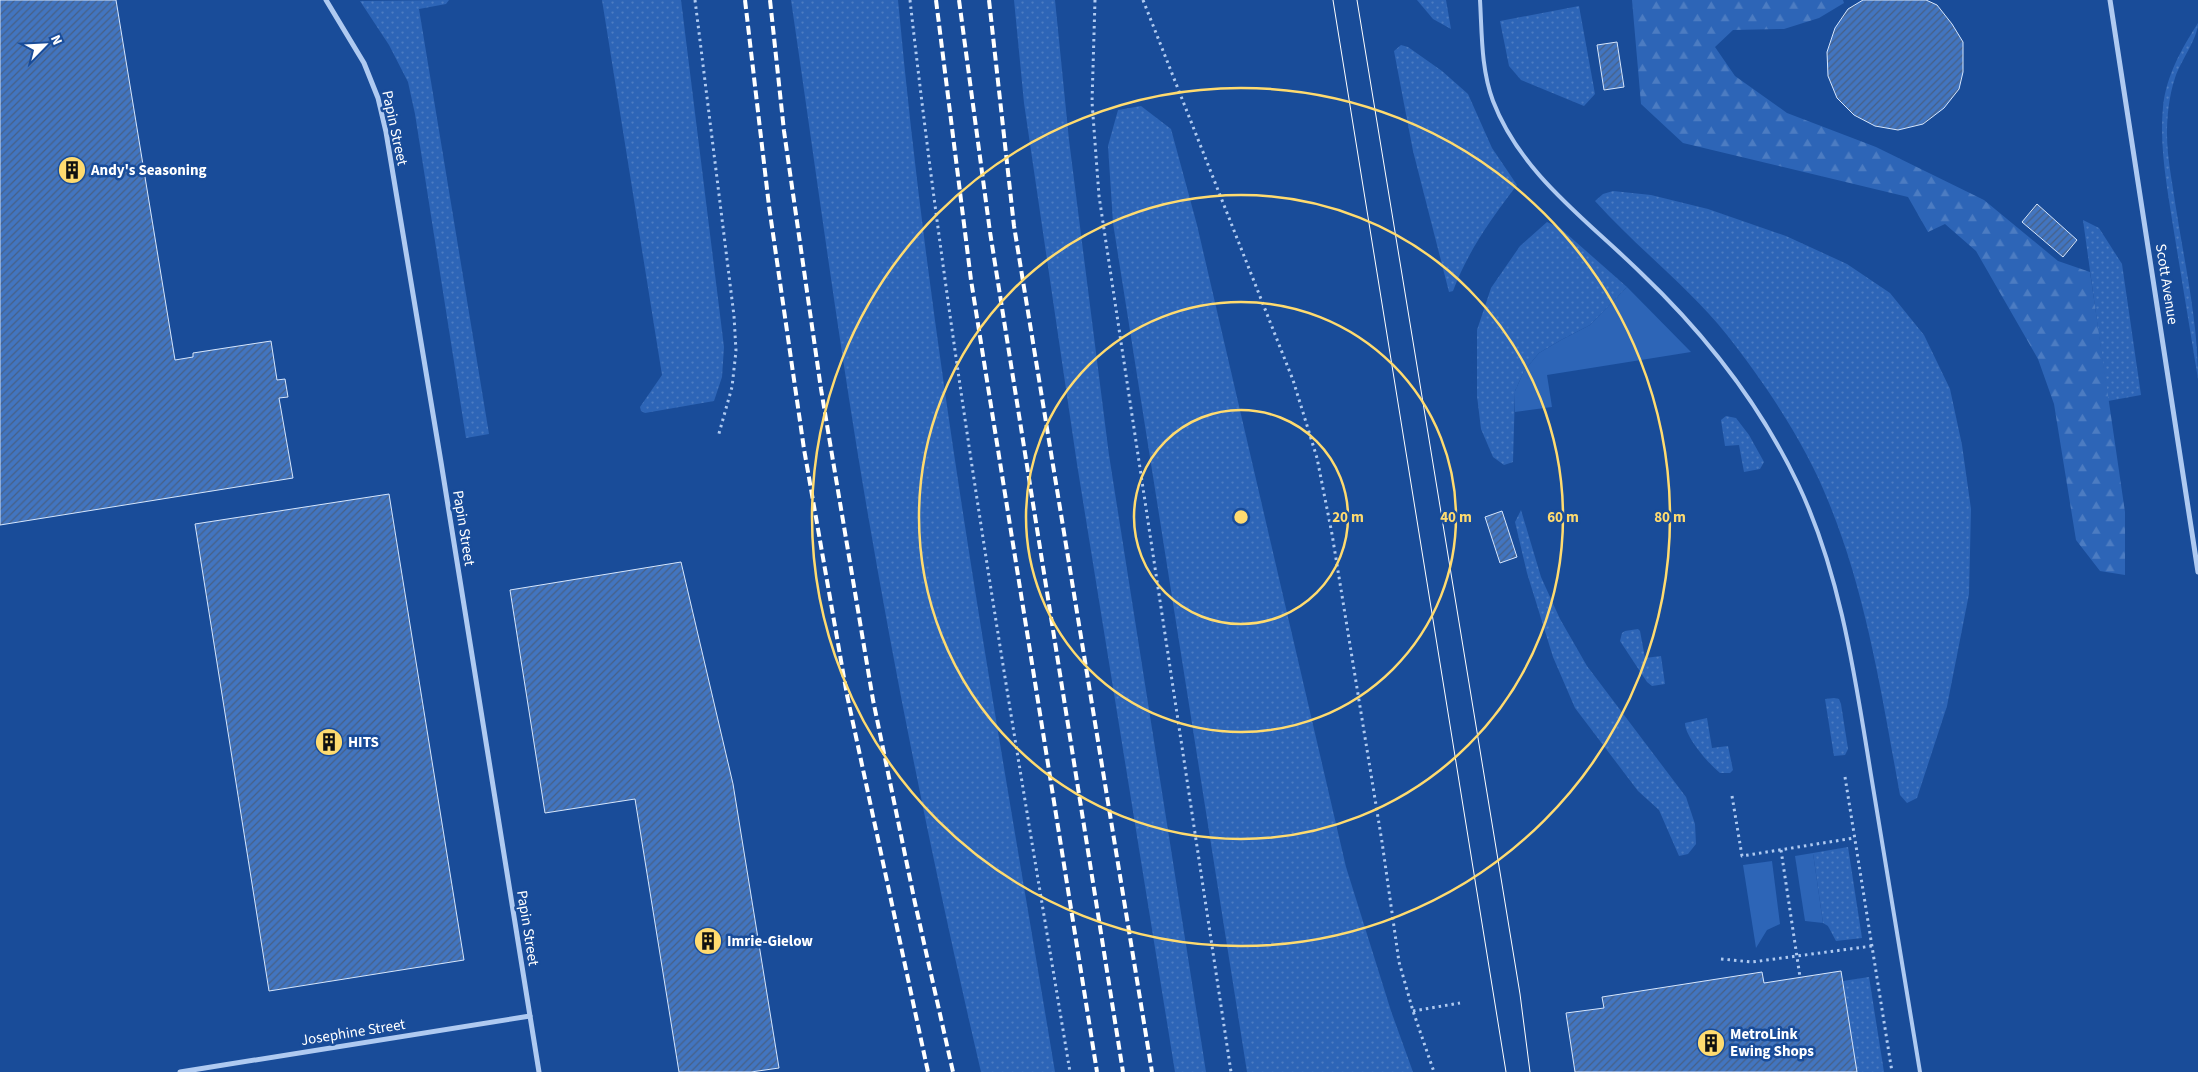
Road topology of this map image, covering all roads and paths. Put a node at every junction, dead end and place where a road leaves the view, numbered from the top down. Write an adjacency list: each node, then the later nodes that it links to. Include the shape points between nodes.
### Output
1 (326, 0): 20 (street, Papin Street, via 364,63 378,98 386,132)
2 (695, 0): 8 (path, via 736,351 732,387)
3 (910, 0): 23 (path, via 929,170 967,431)
4 (1095, 0): 24 (path, via 1092,102 1099,196)
5 (1143, 0): 19 (path, via 1293,380 1317,458 1332,534 1399,962)
6 (1480, 0): 27 (lane, via 1483,60 1488,84 1510,136 1556,195 1641,273 1702,336 1745,394 1798,484 1832,580 1856,676)
7 (2110, 0): 9 (street, Scott Avenue)
8 (718, 438)
9 (2198, 572)
10 (1845, 777): 12 (path)
11 (1732, 796): 13 (path, via 1742,856)
12 (1854, 838): 13 (path); 14 (path)
13 (1782, 850): 15 (path)
14 (1872, 946): 15 (path); 26 (path)
15 (1797, 956): 16 (path, via 1752,962); 17 (path)
16 (1721, 959)
17 (1800, 977)
18 (1460, 1004): 19 (path)
19 (1413, 1011): 25 (path)
20 (530, 1016): 21 (street, Josephine Street); 22 (street, Papin Street)
21 (180, 1072)
22 (538, 1072)
23 (1070, 1072)
24 (1231, 1072)
25 (1434, 1072)
26 (1892, 1072)
27 (1920, 1072)

